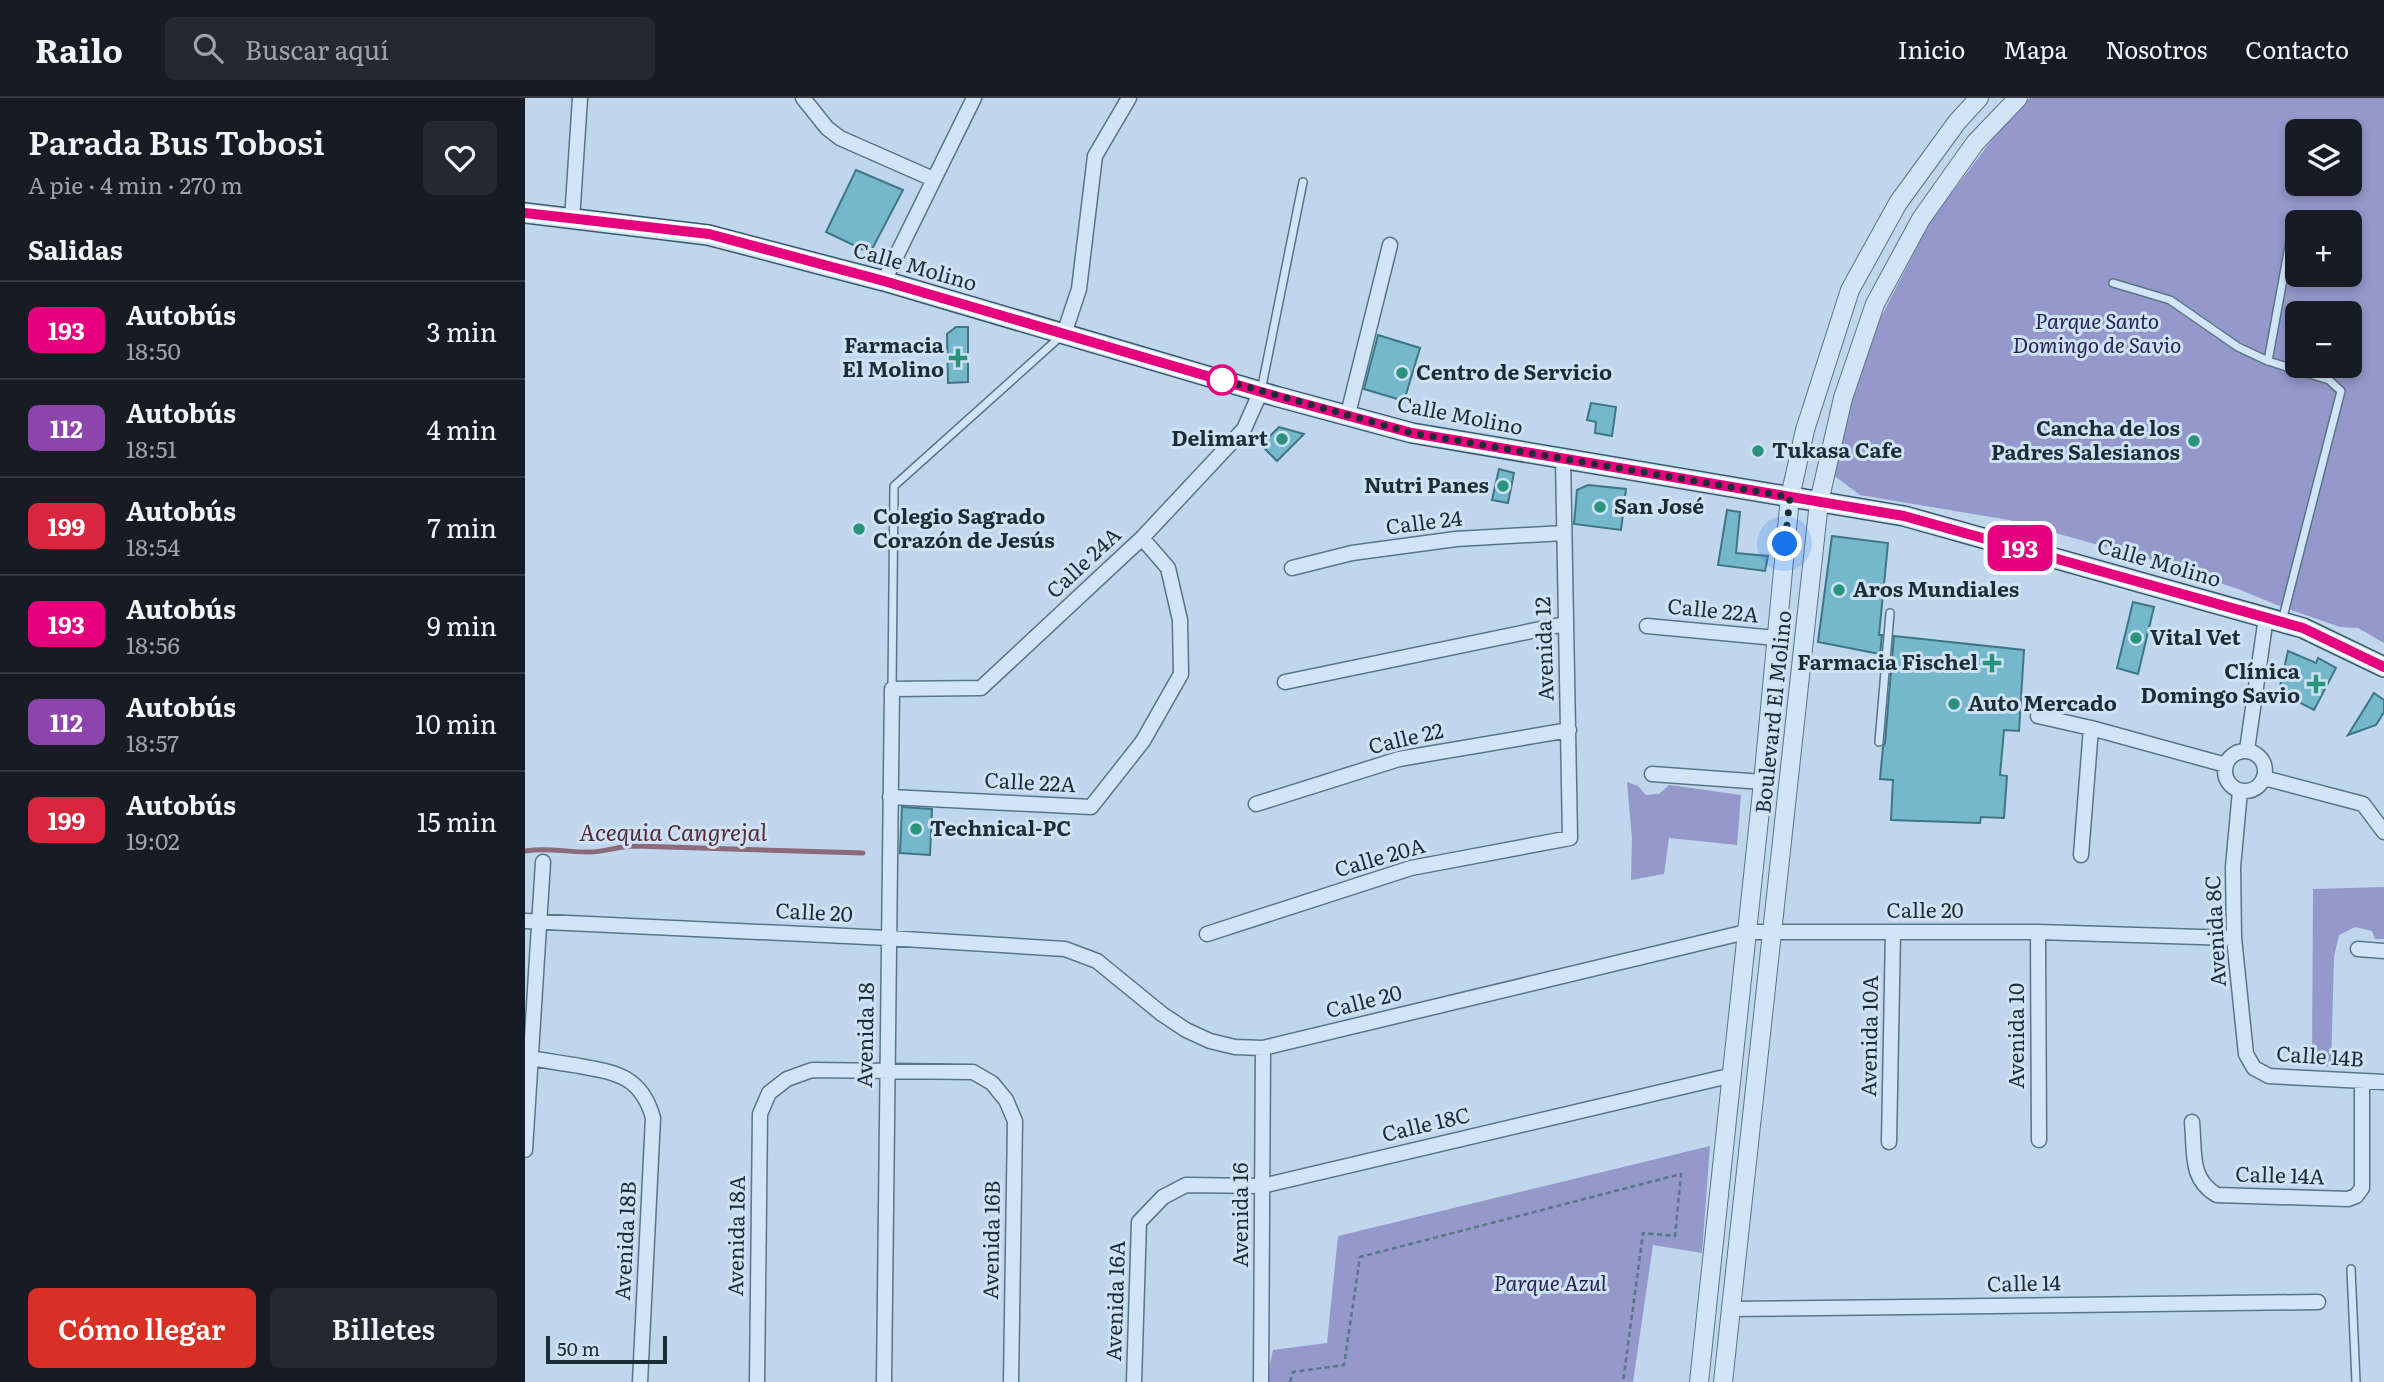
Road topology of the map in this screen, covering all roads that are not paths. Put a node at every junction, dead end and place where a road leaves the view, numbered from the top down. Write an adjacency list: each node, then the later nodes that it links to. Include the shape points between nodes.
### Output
1 (580, 98): 10 (street)
2 (803, 98): 7 (street, via 840,138)
3 (974, 98): 7 (street)
4 (1129, 98): 15 (street, via 1095,156 1079,289)
5 (1979, 98): 19 (street, Boulevard El Molino, via 1898,203 1850,290)
6 (2018, 98): 20 (street, Boulevard El Molino, via 1975,143 1921,219 1875,304)
7 (933, 180): 13 (street)
8 (1303, 182): 17 (lane)
9 (525, 213): 10 (main road, Calle Molino)
10 (572, 220): 13 (main road, Calle Molino, via 709,234)
11 (1389, 245): 18 (street)
12 (2285, 267): 16 (lane)
13 (884, 281): 15 (main road, Calle Molino)
14 (2113, 283): 16 (lane, via 2170,300 2238,347)
15 (1064, 334): 17 (main road, Calle Molino); 34 (lane, via 894,486)
16 (2267, 361): 28 (lane, via 2329,380 2340,391)
17 (1261, 391): 18 (main road, Calle Molino); 25 (street, Calle 24A, via 1244,429)
18 (1348, 414): 21 (main road, Calle Molino, via 1412,433)
19 (1805, 430): 20 (street); 22 (street, Boulevard El Molino)
20 (1833, 437): 23 (street, Boulevard El Molino)
21 (1563, 458): 22 (main road, Calle Molino); 24 (street, Avenida 12)
22 (1790, 497): 23 (main road, Calle Molino); 31 (street, Boulevard El Molino)
23 (1819, 502): 28 (main road, Calle Molino, via 1904,516); 52 (street, Boulevard El Molino)
24 (1565, 533): 26 (street, Calle 24, via 1456,539); 29 (street, Avenida 12)
25 (1142, 538): 34 (street, Calle 24A, via 981,688); 45 (street, Calle 22A, via 1168,568 1180,620 1181,674 1143,741 1091,807)
26 (1291, 568)
27 (1890, 612): 38 (lane)
28 (2274, 619): 32 (main road, Calle Molino); 39 (street)
29 (1565, 624): 33 (street); 37 (street, Avenida 12)
30 (1647, 625): 31 (street, Calle 22A)
31 (1776, 638): 43 (street, Boulevard El Molino)
32 (2384, 667)
33 (1285, 682)
34 (892, 689): 45 (street, Avenida 18)
35 (2038, 716): 36 (street)
36 (2091, 728): 40 (street); 49 (street)
37 (1569, 730): 46 (street, Calle 22, via 1399,759); 48 (street, Avenida 12)
38 (1879, 742)
39 (2247, 750): 40 (street, via 2234,754); 42 (street, via 2263,760)
40 (2226, 765): 44 (street, via 2231,785)
41 (1652, 774): 43 (street)
42 (2264, 778): 44 (street, via 2259,786); 47 (street, via 2363,804)
43 (1763, 782): 53 (street, Boulevard El Molino)
44 (2241, 791): 58 (street, Avenida 8C, via 2233,867)
45 (890, 797): 57 (street, Avenida 18)
46 (1256, 804)
47 (2384, 832)
48 (1570, 838): 56 (street, Calle 20A, via 1411,868)
49 (2081, 855)
50 (543, 862): 51 (street)
51 (532, 921): 57 (street, Calle 20); 62 (street)
52 (1773, 930): 53 (street, Calle 20); 54 (street, Calle 20); 76 (street, Boulevard El Molino)
53 (1747, 932): 61 (street, Calle 20); 65 (street, Boulevard El Molino)
54 (1893, 932): 55 (street, Calle 20); 70 (street, Avenida 10A)
55 (2038, 932): 58 (street, Calle 20); 69 (street, Avenida 10)
56 (1207, 934)
57 (888, 938): 61 (street, Calle 20, via 1065,948 1097,961 1186,1030 1235,1047); 64 (street, Avenida 18)
58 (2234, 938): 63 (street, Avenida 8C, via 2246,1054)
59 (2358, 949): 60 (street)
60 (2384, 951)
61 (1263, 1048): 72 (street, Avenida 16)
62 (528, 1058): 71 (street); 77 (street, Avenida 18B, via 616,1072 649,1102 653,1118)
63 (2254, 1068): 66 (street, Calle 14B, via 2270,1076)
64 (887, 1070): 78 (street, Avenida 18A, via 812,1070 787,1079 769,1093 760,1114); 79 (street, Avenida 18); 80 (street, Avenida 16B, via 973,1072 992,1083 1015,1121)
65 (1733, 1075): 72 (street, Calle 18C); 83 (street, Boulevard El Molino)
66 (2362, 1082): 67 (street, Calle 14B); 68 (street, Calle 14A, via 2362,1188 2348,1199 2217,1195 2197,1177)
67 (2384, 1082)
68 (2192, 1122)
69 (2039, 1140)
70 (1889, 1142)
71 (525, 1150)
72 (1262, 1186): 73 (street, Calle 18C, via 1186,1185 1163,1197); 82 (street, Avenida 16)
73 (1139, 1222): 81 (street, Avenida 16A)
74 (2351, 1269): 85 (lane)
75 (2318, 1302): 76 (street, Calle 14)
76 (1730, 1309): 84 (street, Boulevard El Molino)
77 (640, 1382)
78 (757, 1382)
79 (884, 1382)
80 (1011, 1382)
81 (1134, 1382)
82 (1261, 1382)
83 (1699, 1382)
84 (1723, 1382)
85 (2356, 1382)

